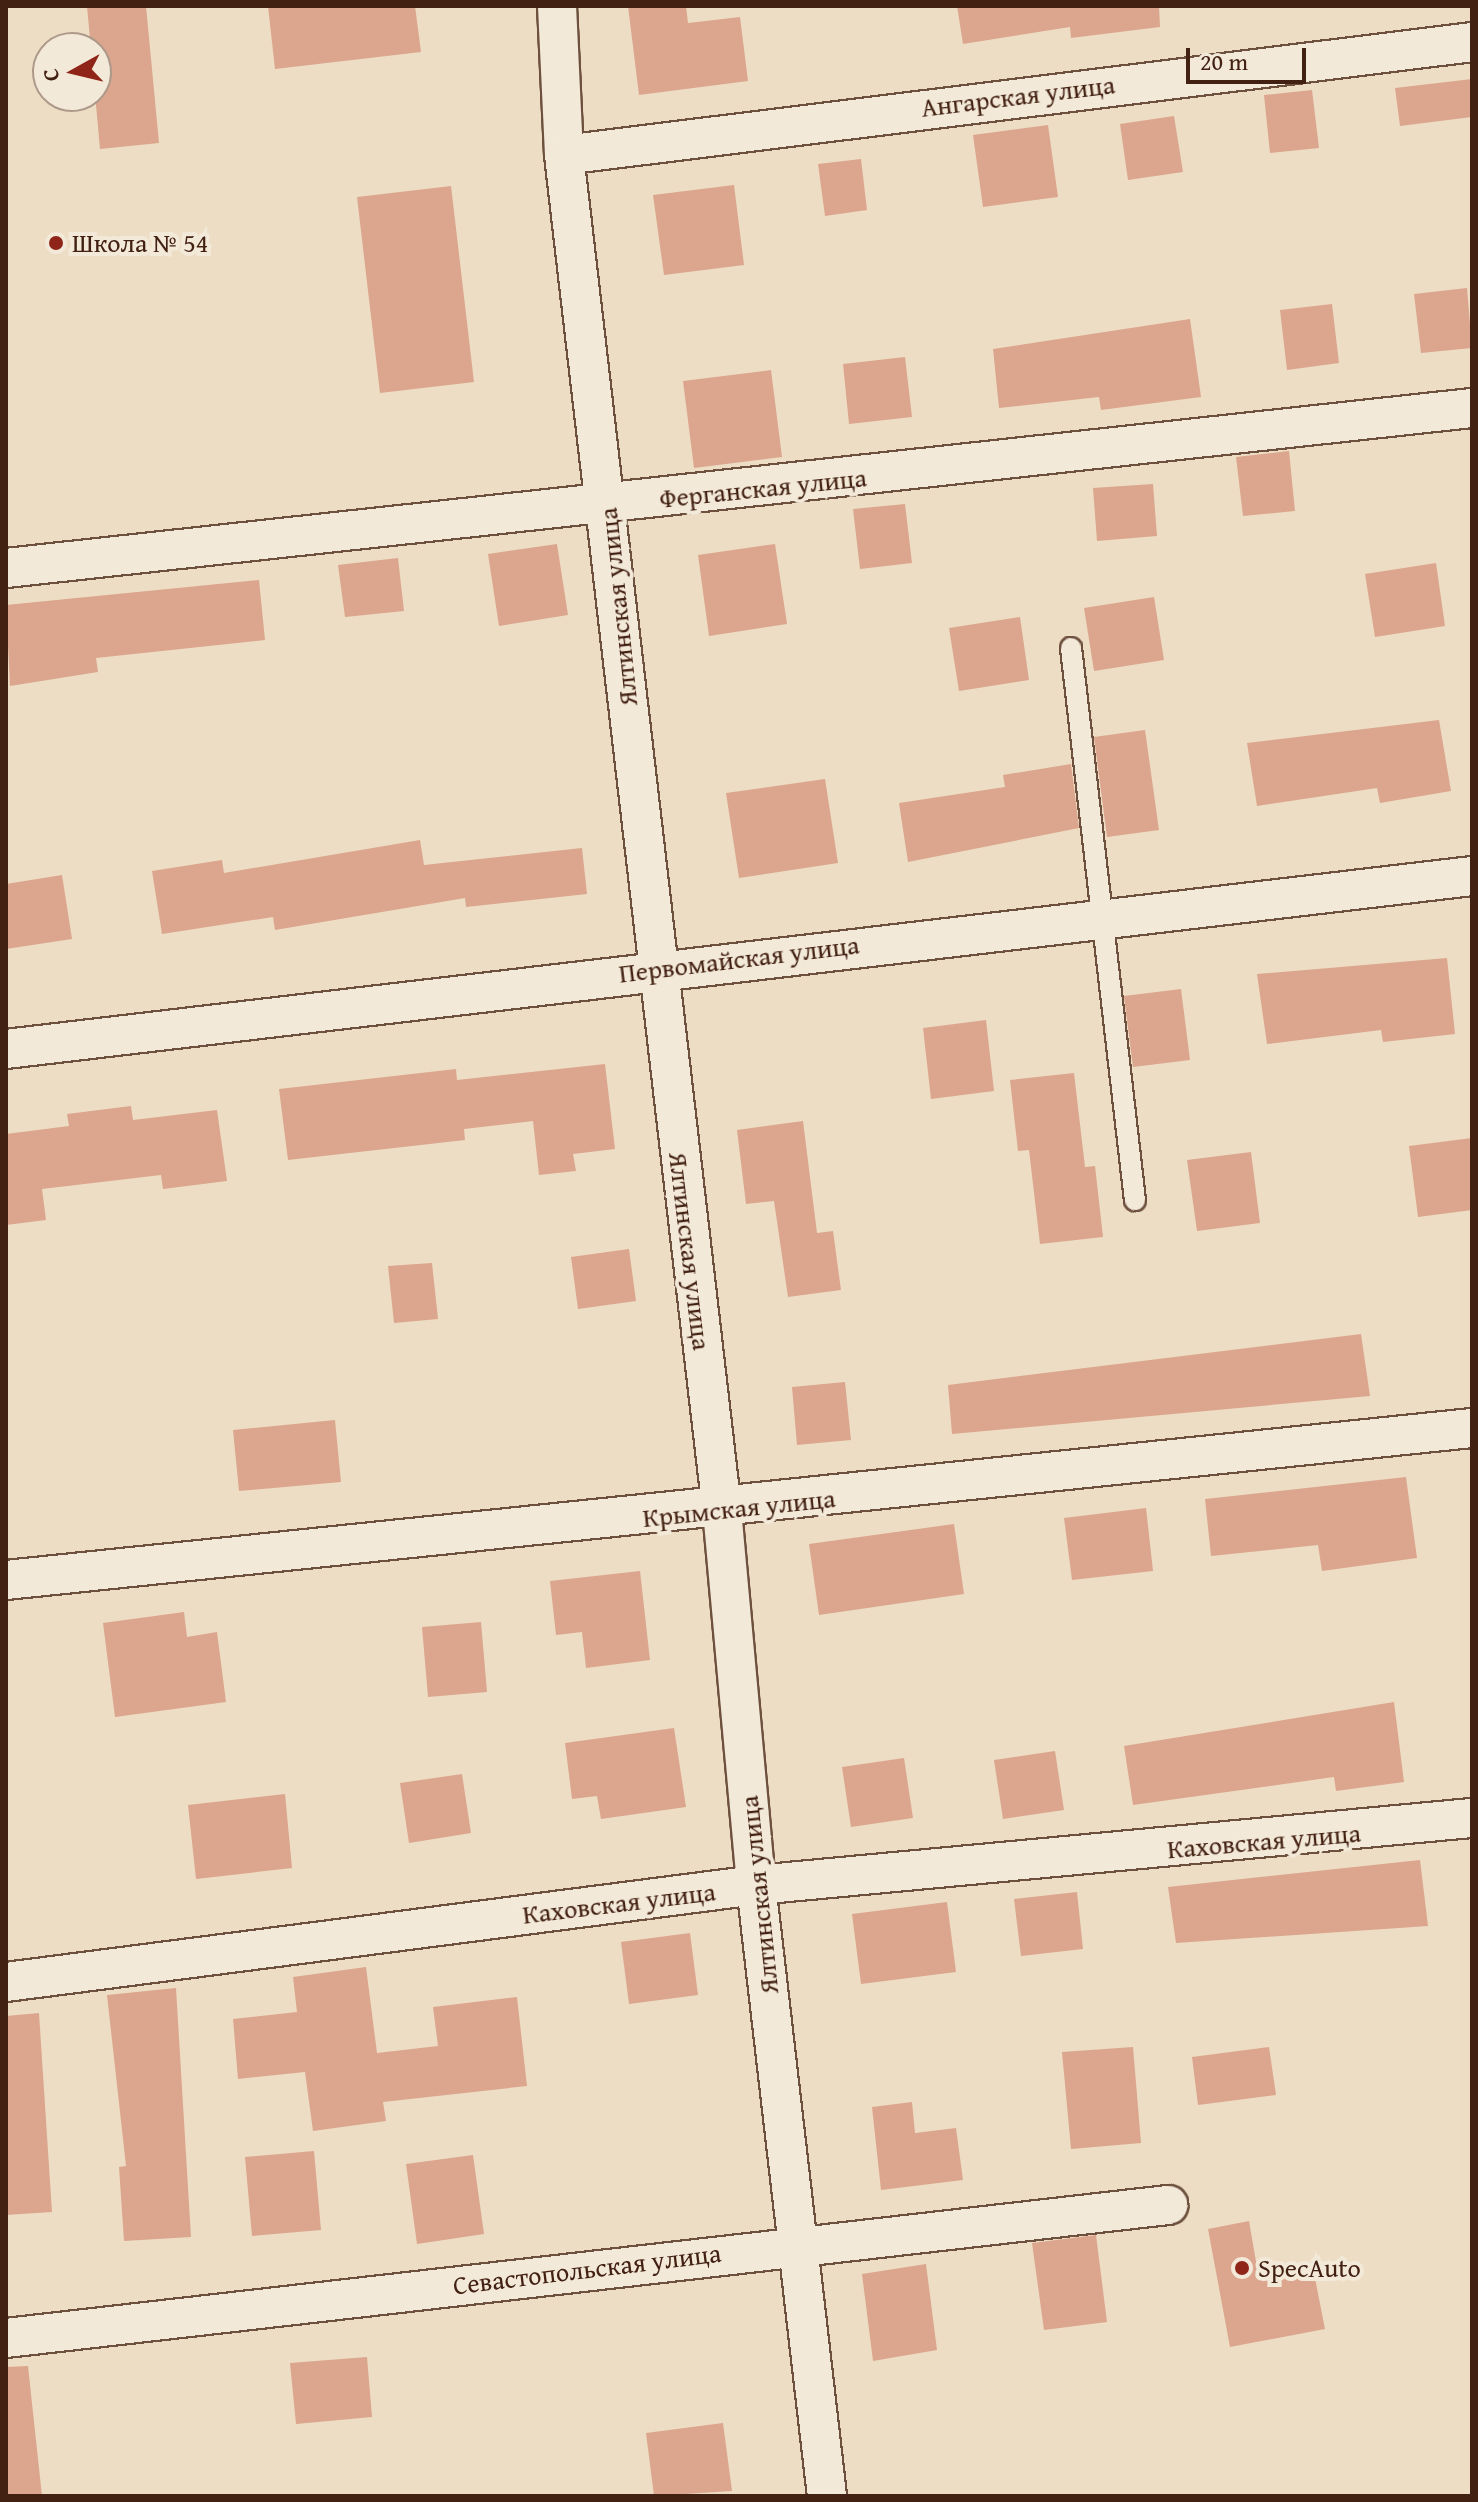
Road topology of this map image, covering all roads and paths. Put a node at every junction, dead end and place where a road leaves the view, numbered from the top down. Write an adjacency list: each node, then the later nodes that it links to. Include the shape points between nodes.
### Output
1 (557, 6): 3 (street, Ялтинская улица)
2 (1472, 42): 3 (street, Ангарская улица)
3 (564, 155): 5 (street, Ялтинская улица)
4 (1472, 408): 5 (street, Ферганская улица)
5 (608, 505): 6 (street, Ферганская улица); 10 (street, Ялтинская улица)
6 (6, 568)
7 (1071, 648): 9 (lane)
8 (1472, 876): 9 (street, Первомайская улица)
9 (1102, 917): 10 (street, Первомайская улица); 12 (lane)
10 (656, 968): 11 (street, Первомайская улица); 14 (street, Ялтинская улица)
11 (6, 1049)
12 (1135, 1200)
13 (1472, 1428): 14 (street, Крымская улица)
14 (722, 1510): 15 (street, Крымская улица); 17 (street, Ялтинская улица)
15 (6, 1580)
16 (1472, 1818): 17 (street, Каховская улица)
17 (756, 1885): 18 (street, Каховская улица); 20 (street, Ялтинская улица)
18 (6, 1982)
19 (1168, 2205): 20 (street, Севастопольская улица)
20 (799, 2243): 21 (street, Севастопольская улица); 22 (street, Ялтинская улица)
21 (6, 2338)
22 (827, 2496)

